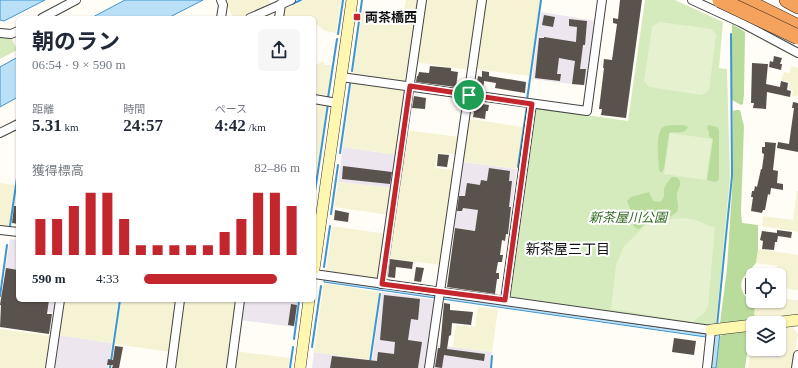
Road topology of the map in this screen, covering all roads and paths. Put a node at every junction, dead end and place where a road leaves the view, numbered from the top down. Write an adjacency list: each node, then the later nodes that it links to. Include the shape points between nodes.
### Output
1 (221, 0): 15 (street)
2 (291, 0): 12 (street)
3 (352, 0): 25 (street)
4 (422, 0): 26 (street)
5 (482, 0): 27 (street)
6 (602, 0): 30 (street, via 588,111)
7 (692, 0): 19 (street)
8 (720, 0): 23 (highway, bridge)
9 (787, 0): 13 (highway)
10 (73, 1): 14 (street)
11 (750, 1): 18 (highway); 19 (street); 20 (highway)
12 (281, 4): 16 (street); 17 (street)
13 (798, 6)
14 (46, 16)
15 (221, 16)
16 (254, 16)
17 (279, 16)
18 (798, 21)
19 (740, 22): 24 (street)
20 (798, 27)
21 (16, 32): 22 (street)
22 (0, 33)
23 (798, 36)
24 (798, 53)
25 (341, 77): 26 (street); 29 (street)
26 (410, 86): 27 (street); 37 (street)
27 (469, 95): 30 (street); 38 (street)
28 (316, 99): 29 (street)
29 (338, 103): 35 (street)
30 (532, 104): 39 (street)
31 (16, 125): 32 (street)
32 (0, 133)
33 (0, 230): 34 (street)
34 (16, 232)
35 (316, 255)
36 (316, 274): 37 (street)
37 (382, 284): 38 (street)
38 (440, 295): 39 (street); 53 (street)
39 (505, 300): 47 (street)
40 (60, 302): 49 (street)
41 (180, 302): 50 (street)
42 (240, 302): 51 (street)
43 (310, 302): 52 (street)
44 (798, 320): 45 (street)
45 (786, 321)
46 (746, 326): 47 (street)
47 (713, 333): 54 (street)
48 (798, 355): 55 (street)
49 (50, 368)
50 (171, 368)
51 (231, 368)
52 (300, 368)
53 (430, 368)
54 (707, 368)
55 (796, 368)

